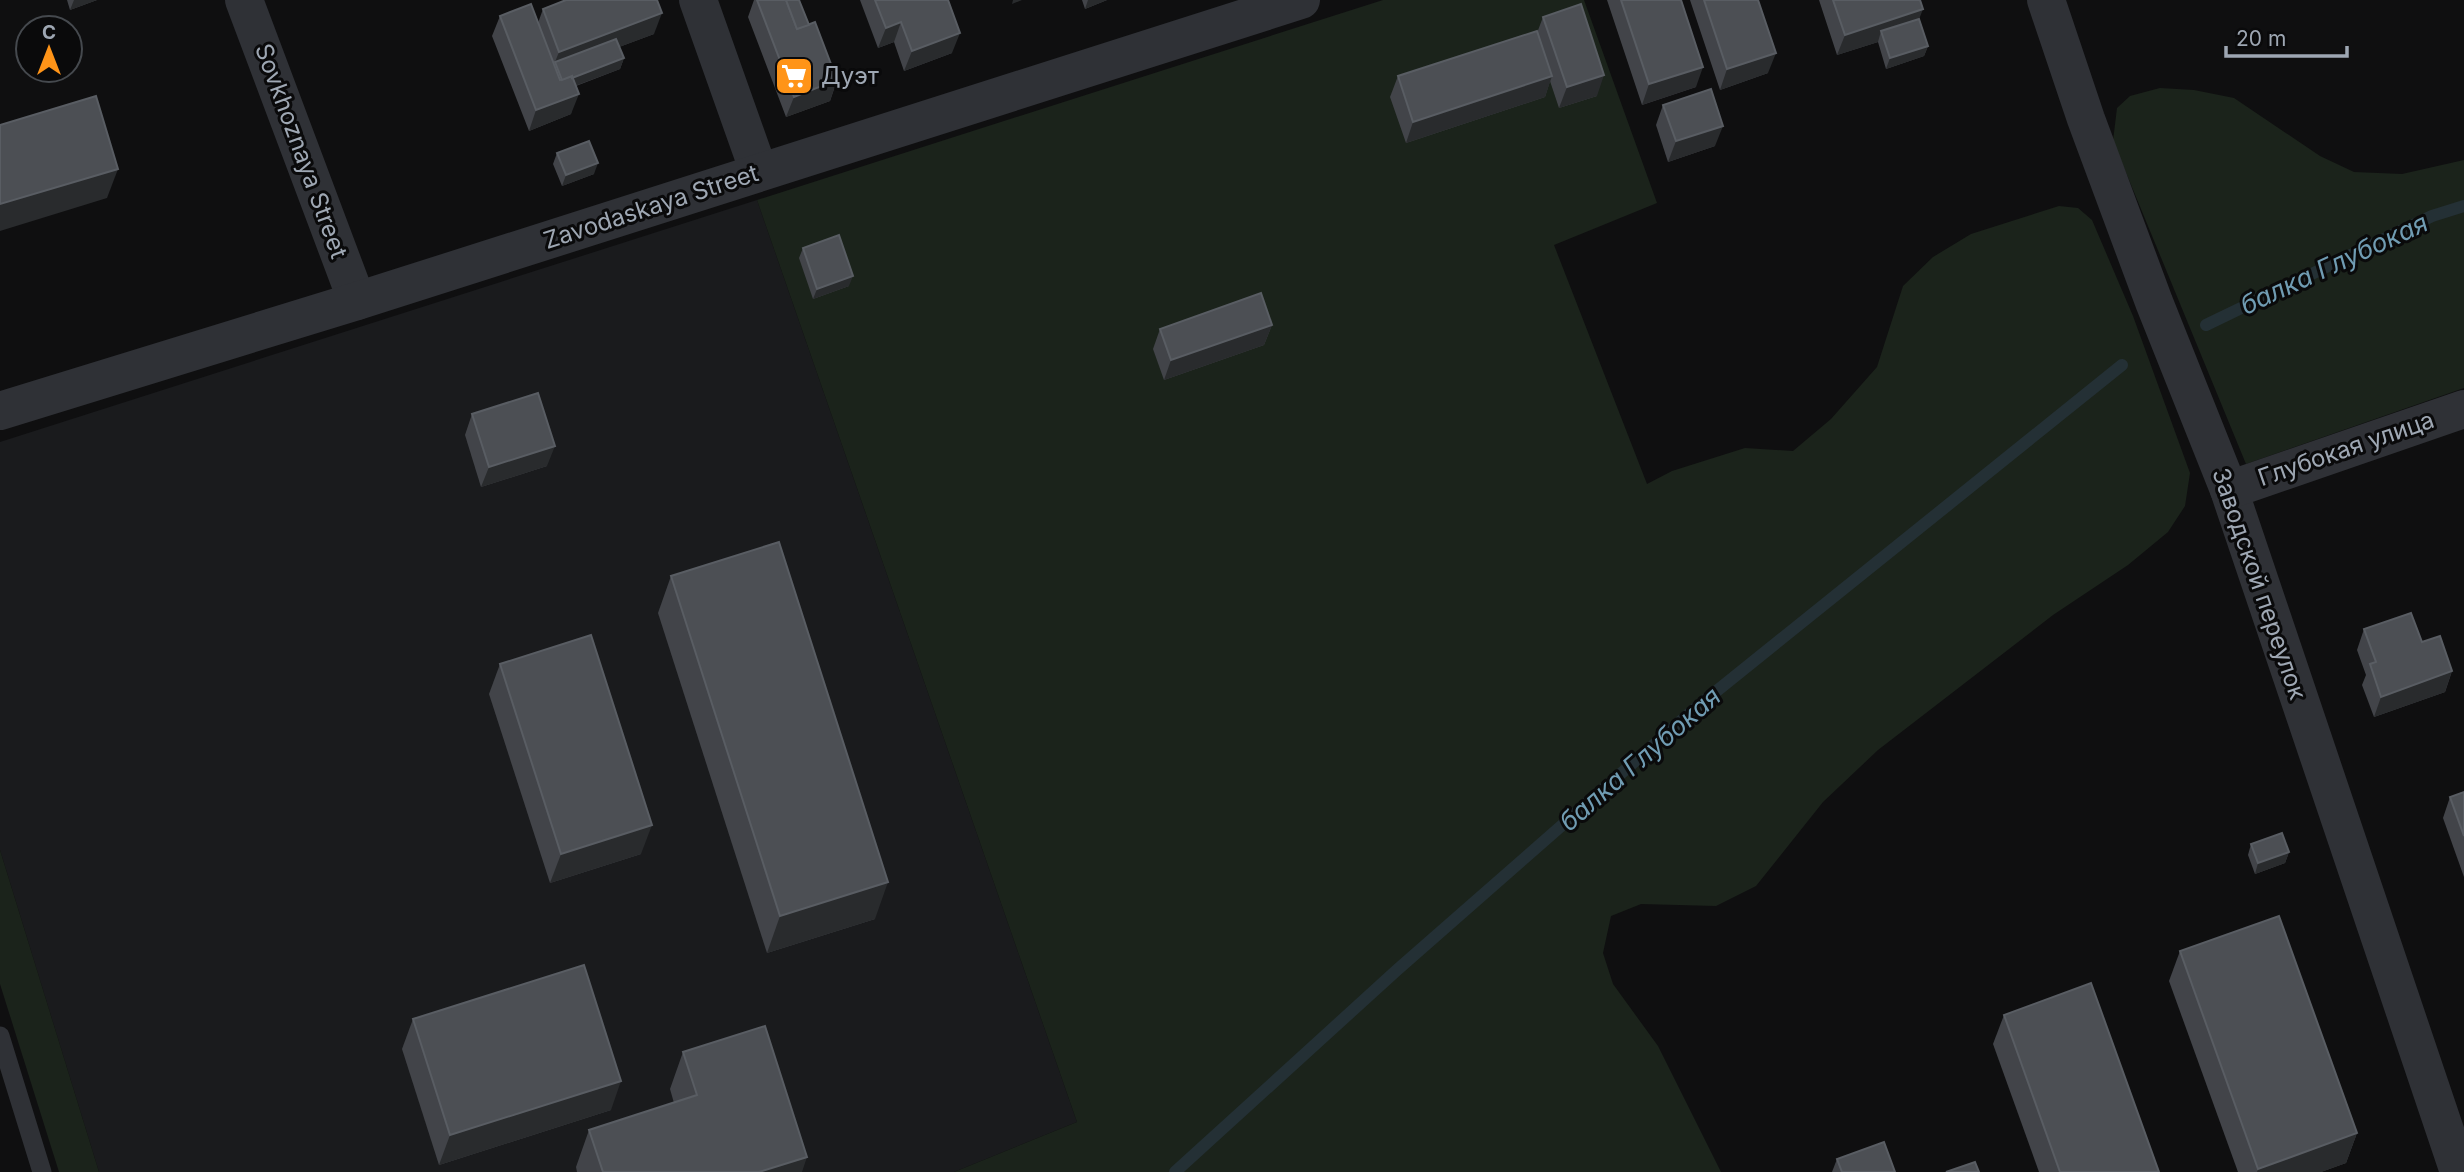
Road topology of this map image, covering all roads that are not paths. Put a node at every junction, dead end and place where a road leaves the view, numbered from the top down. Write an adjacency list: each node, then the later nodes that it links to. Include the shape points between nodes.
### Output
1 (244, 0): 6 (street, Sovkhoznaya Street)
2 (698, 0): 5 (street)
3 (1301, 0): 5 (street, Zavodaskaya Street)
4 (2046, 0): 9 (street, Заводской переулок, via 2154,302)
5 (759, 172): 6 (street, Zavodaskaya Street)
6 (357, 301): 8 (street, Zavodaskaya Street)
7 (2464, 409): 9 (street, Глубокая улица)
8 (0, 411)
9 (2229, 490): 12 (street, Заводской переулок)
10 (0, 1037): 11 (lane)
11 (42, 1172)
12 (2459, 1172)

